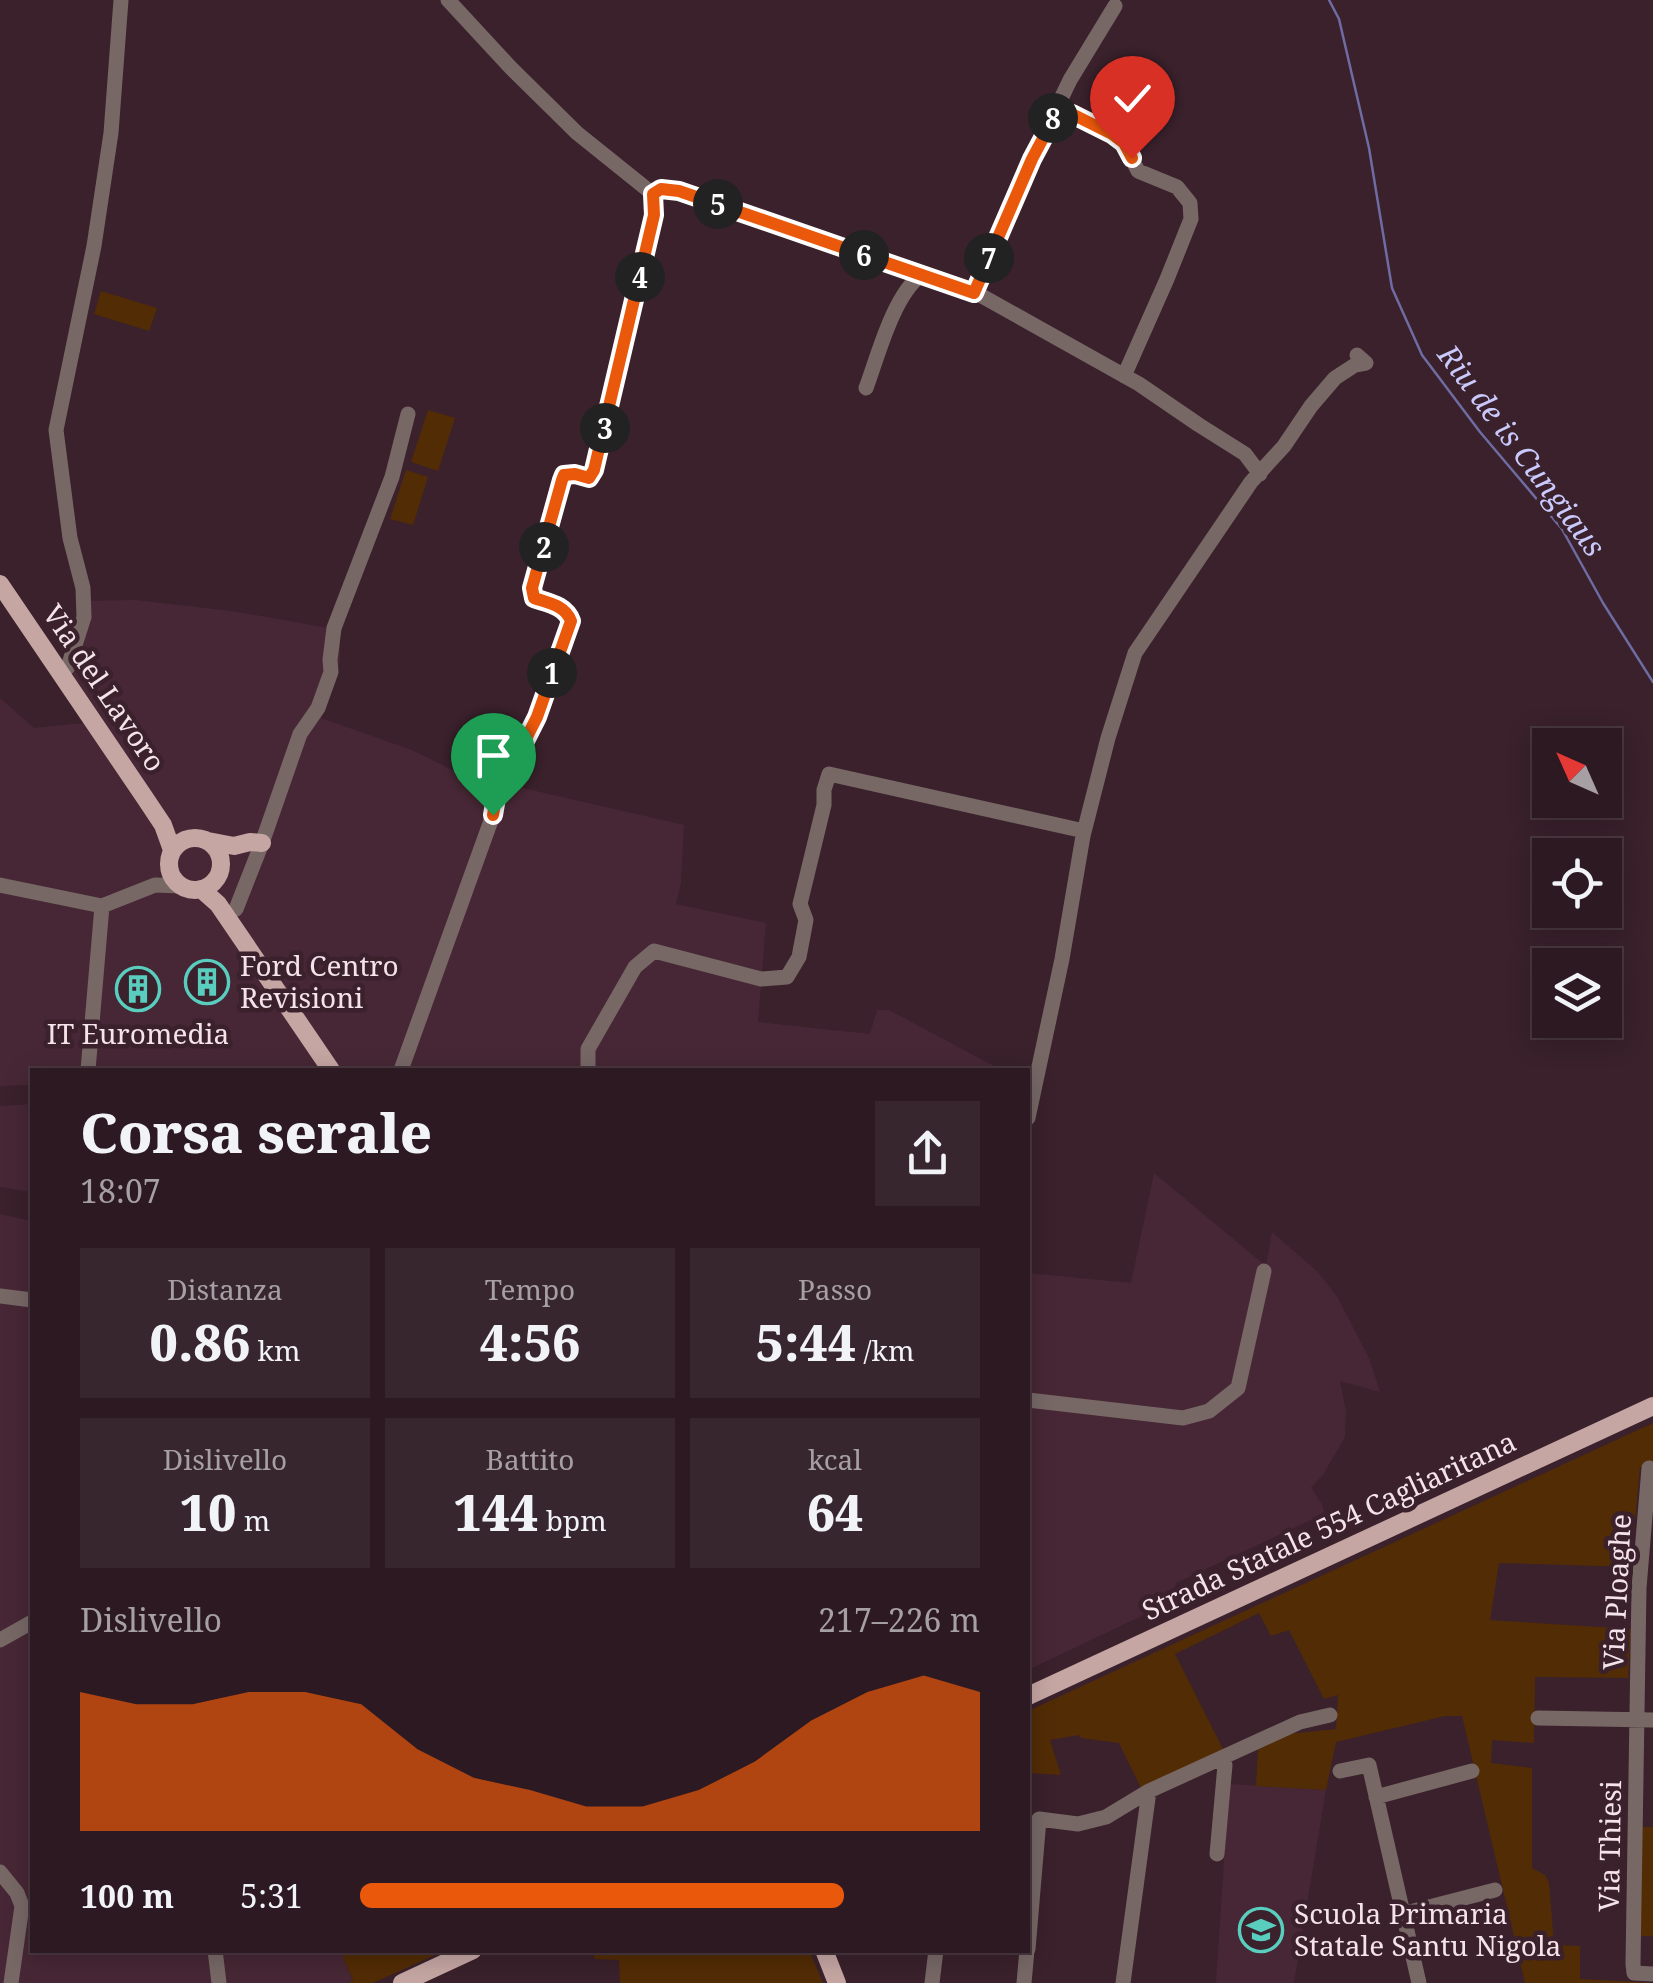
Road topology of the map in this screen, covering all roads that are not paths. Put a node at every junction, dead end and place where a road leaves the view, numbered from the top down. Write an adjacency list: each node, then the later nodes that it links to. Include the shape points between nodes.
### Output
1 (121, 0): 14 (street, via 94,246 56,430 70,538 84,588 84,617)
2 (448, 0): 5 (street, via 577,133)
3 (1115, 6): 4 (street)
4 (1056, 114): 7 (street); 9 (street, via 1072,114 1112,134 1138,172 1177,187 1190,203 1191,218 1168,279)
5 (653, 194): 6 (street, via 679,191); 30 (street, via 654,215 594,470 589,478 564,475 532,588 534,598 560,607 571,621 537,717 496,798)
6 (921, 275): 7 (street); 10 (street, via 896,311)
7 (974, 293): 9 (street)
8 (1358, 355): 12 (street, via 1366,364 1335,378)
9 (1124, 376): 12 (street, via 1245,454)
10 (866, 388)
11 (408, 414): 19 (street, via 392,476 334,628 331,672 300,734)
12 (1260, 474): 16 (street, via 1134,653)
13 (0, 584): 14 (main road, Via del Lavoro)
14 (61, 673): 15 (main road, Via del Lavoro)
15 (162, 824): 17 (main road); 20 (main road, Via del Lavoro)
16 (1084, 831): 31 (street, via 828,774 800,904 806,920 799,957 787,977 761,979 654,951 635,967 588,1049); 32 (street)
17 (188, 838): 18 (main road); 20 (main road)
18 (208, 841): 19 (main road); 22 (main road, via 220,858)
19 (262, 842): 22 (main road, via 227,858); 27 (street)
20 (172, 850): 21 (main road)
21 (169, 870): 24 (street); 25 (main road)
22 (212, 879): 25 (main road, via 190,890); 27 (main road)
23 (0, 884): 26 (street)
24 (155, 886): 25 (street); 26 (street)
25 (181, 886)
26 (102, 906): 28 (street)
27 (227, 907): 29 (main road)
28 (88, 1068)
29 (331, 1068)
30 (402, 1068)
31 (588, 1068)
32 (1030, 1110)
33 (1264, 1271): 36 (street, via 1238,1388 1209,1410 1183,1418)
34 (0, 1296): 35 (street)
35 (30, 1300)
36 (1030, 1400)
37 (1653, 1406): 42 (main road, Strada Statale 554 Cagliaritana)
38 (1649, 1468): 39 (street, Via Ploaghe)
39 (1646, 1588): 45 (street, Via Ploaghe)
40 (30, 1623): 41 (street)
41 (0, 1640)
42 (1030, 1695)
43 (1330, 1715): 46 (street)
44 (1538, 1718): 45 (street)
45 (1645, 1720): 51 (street, Via Thiesi)
46 (1223, 1758): 49 (street); 53 (street)
47 (1340, 1771): 50 (street, via 1369,1765)
48 (1472, 1771): 50 (street)
49 (1149, 1792): 57 (street, via 1090,1822 1040,1818); 70 (street)
50 (1376, 1797): 56 (street)
51 (1635, 1823): 52 (street); 63 (street, Via Thiesi, via 1634,1973)
52 (1653, 1823)
53 (1217, 1854)
54 (0, 1872): 64 (street, via 22,1906)
55 (1495, 1890): 56 (street)
56 (1402, 1914): 71 (street)
57 (1030, 1928)
58 (215, 1953): 65 (street)
59 (467, 1953): 66 (main road)
60 (825, 1953): 67 (main road)
61 (936, 1953): 68 (street)
62 (1028, 1953): 69 (street)
63 (1653, 1974)
64 (10, 1983)
65 (219, 1983)
66 (402, 1983)
67 (837, 1983)
68 (932, 1983)
69 (1024, 1983)
70 (1122, 1983)
71 (1418, 1983)

